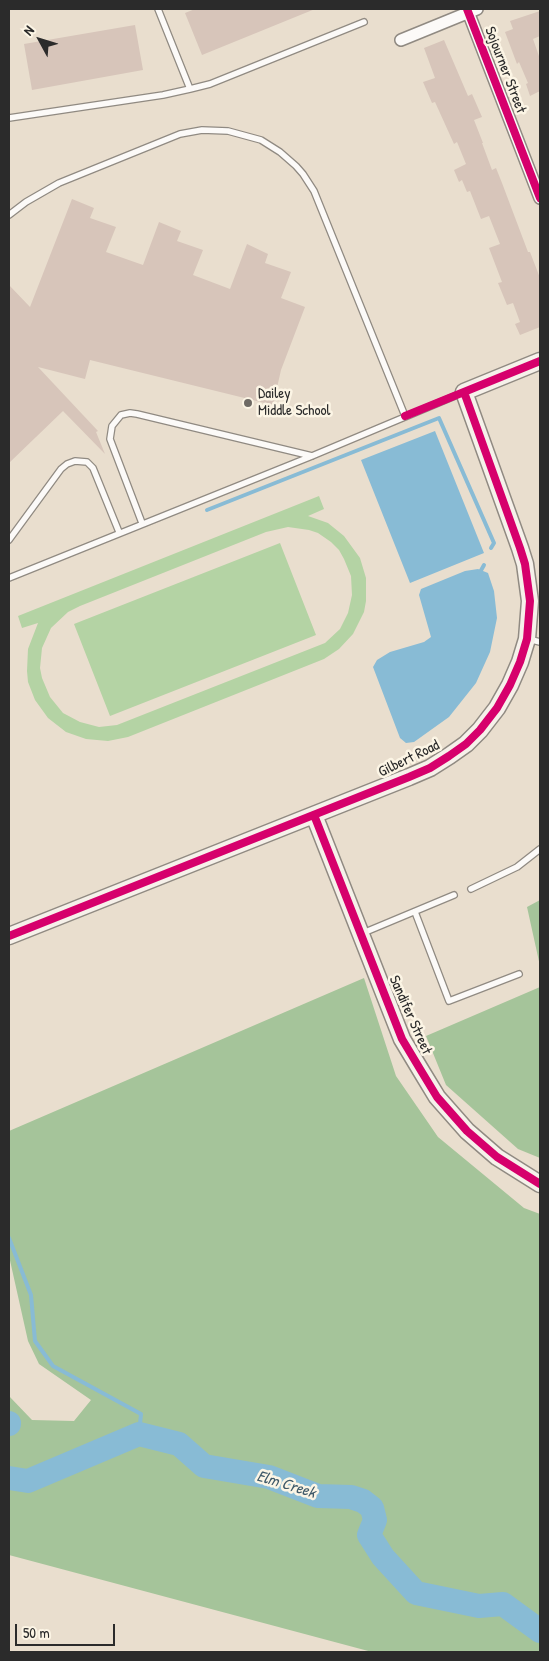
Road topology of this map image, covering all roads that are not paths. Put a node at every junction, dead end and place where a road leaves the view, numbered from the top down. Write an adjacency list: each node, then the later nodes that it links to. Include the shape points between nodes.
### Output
1 (158, 9): 5 (lane)
2 (471, 10): 4 (street); 7 (street, Sojourner Street)
3 (364, 22): 5 (lane, via 210,84)
4 (401, 40)
5 (190, 89): 6 (lane)
6 (9, 118)
7 (540, 198)
8 (9, 215): 11 (lane, via 59,183 180,134 222,130 260,140 296,166 314,191)
9 (540, 361): 10 (street)
10 (464, 392): 11 (lane); 17 (street, Gilbert Road, via 525,564)
11 (406, 416): 12 (lane)
12 (312, 456): 13 (lane); 13 (lane, via 136,414 121,415 112,426 110,439)
13 (142, 523): 14 (lane)
14 (119, 532): 15 (lane, via 93,468 80,461 61,469); 16 (lane)
15 (9, 540)
16 (9, 578)
17 (533, 640): 18 (street, Gilbert Road, via 497,708 466,744 430,768)
18 (314, 815): 23 (street, Sandifer Street); 24 (street, Gilbert Road)
19 (540, 849): 20 (lane, via 517,866)
20 (470, 889)
21 (454, 896): 22 (lane)
22 (415, 912): 23 (lane); 25 (lane, via 449,1001)
23 (361, 934): 26 (street, Sandifer Street, via 402,1039 437,1097 467,1131 497,1157)
24 (9, 936)
25 (519, 974)
26 (540, 1184)

